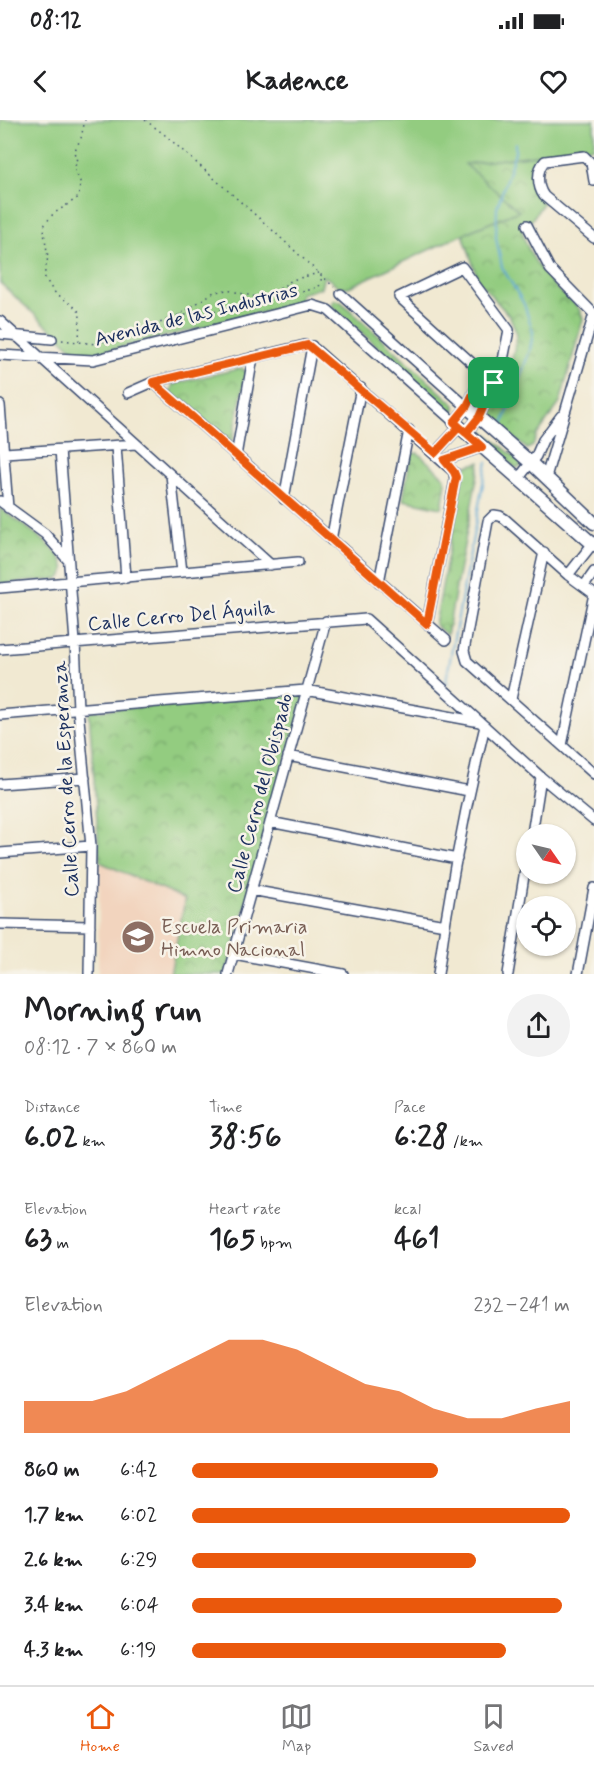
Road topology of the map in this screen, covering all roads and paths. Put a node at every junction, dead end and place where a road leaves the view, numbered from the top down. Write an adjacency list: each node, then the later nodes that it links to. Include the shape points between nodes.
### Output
1 (85, 120): 16 (path, via 74,152 79,197 48,219 44,233 48,257 44,276 53,291 80,313)
2 (145, 120): 6 (path)
3 (594, 181): 5 (street, via 591,163 581,155 551,159 540,165 539,184 544,196)
4 (527, 225): 10 (street, via 550,269)
5 (594, 238)
6 (319, 273): 7 (path); 9 (path, via 292,280)
7 (322, 276): 8 (path); 9 (path, via 319,287)
8 (341, 294): 27 (street)
9 (265, 299): 11 (path, via 196,315); 11 (path, via 227,290 214,292)
10 (594, 314): 28 (street)
11 (179, 315): 16 (path, via 115,339 95,344)
12 (0, 321): 14 (street)
13 (0, 334): 14 (street)
14 (16, 335): 15 (street); 20 (street)
15 (52, 339): 16 (path)
16 (79, 342)
17 (312, 346): 19 (street); 24 (street); 45 (street)
18 (0, 355): 20 (street)
19 (253, 357): 22 (street); 38 (street)
20 (41, 358): 30 (street, Avenida de las Industrias, via 99,359 320,306); 32 (street)
21 (483, 373): 23 (street); 23 (street, via 399,297 464,268 509,330); 27 (street)
22 (153, 382): 25 (street); 38 (street)
23 (494, 383): 29 (street)
24 (360, 388): 31 (street); 50 (street)
25 (128, 393)
26 (0, 405): 36 (street)
27 (467, 406): 29 (street); 30 (street)
28 (566, 409): 40 (street); 42 (street)
29 (479, 417): 30 (street); 40 (street)
30 (460, 427): 34 (street, Avenida de las Industrias); 37 (street)
31 (409, 430): 37 (street); 61 (street)
32 (136, 444): 33 (street); 41 (street)
33 (116, 446): 35 (street); 59 (street)
34 (482, 447): 39 (street); 43 (street, Avenida de las Industrias)
35 (60, 450): 36 (street); 53 (street, Calle Cerro de la Esperanza)
36 (5, 453): 48 (street)
37 (435, 453): 39 (street)
38 (236, 456): 45 (street)
39 (444, 460): 66 (street, via 456,477)
40 (531, 463): 42 (street); 43 (street)
41 (171, 475): 55 (street); 56 (street)
42 (546, 477): 44 (street)
43 (518, 479): 47 (street, Avenida de las Industrias)
44 (557, 487): 47 (street, via 558,497); 49 (street)
45 (284, 499): 50 (street)
46 (0, 501): 48 (street)
47 (545, 503): 51 (street, Avenida de las Industrias)
48 (8, 508): 53 (street, via 45,534)
49 (594, 523)
50 (331, 540): 61 (street)
51 (594, 543): 58 (street)
52 (544, 552): 58 (street); 71 (street); 71 (street, via 500,516 489,518 464,651)
53 (68, 560): 60 (street, Calle Cerro de la Esperanza)
54 (298, 562): 55 (street)
55 (271, 565): 56 (street)
56 (182, 572): 59 (street)
57 (594, 572): 62 (street)
58 (568, 575): 62 (street)
59 (126, 578): 60 (street)
60 (70, 582): 63 (street); 68 (street, Calle Cerro de la Esperanza)
61 (379, 582): 66 (street)
62 (584, 586): 64 (street)
63 (0, 588)
64 (594, 594): 75 (street)
65 (326, 621): 68 (street, Calle Cerro Del Águila); 70 (street, Calle Cerro del Obispado); 74 (street, Calle Cerro Del Águila, via 366,619)
66 (427, 624): 67 (street)
67 (446, 640)
68 (75, 642): 69 (street, Calle Cerro Del Águila); 72 (street, Calle Cerro de la Esperanza)
69 (0, 649)
70 (306, 690): 72 (street); 74 (street); 76 (street, Calle Cerro del Obispado)
71 (511, 699): 75 (street)
72 (78, 709): 73 (street); 79 (street, Calle Cerro de la Esperanza)
73 (0, 715)
74 (482, 724): 78 (street); 81 (street)
75 (562, 745): 77 (street)
76 (288, 756): 81 (street); 83 (street, Calle Cerro del Obispado)
77 (594, 774)
78 (541, 777): 82 (street); 84 (street)
79 (84, 778): 80 (street); 85 (street, Calle Cerro de la Esperanza)
80 (0, 784)
81 (469, 791): 87 (street)
82 (594, 821)
83 (270, 822): 87 (street); 90 (street, Calle Cerro del Obispado)
84 (534, 824)
85 (91, 846): 86 (street); 93 (street, Calle Cerro de la Esperanza)
86 (0, 854)
87 (457, 859): 92 (street)
88 (523, 884): 99 (street)
89 (594, 888): 100 (street)
90 (251, 890): 92 (street); 94 (street, Calle Cerro del Obispado)
91 (0, 924): 93 (street)
92 (445, 925): 98 (street)
93 (90, 926): 95 (street, Calle Cerro de la Esperanza)
94 (234, 954): 96 (street, Calle Cerro del Obispado); 97 (street)
95 (89, 974)
96 (228, 974)
97 (343, 974)
98 (438, 974)
99 (508, 974)
100 (578, 974)

